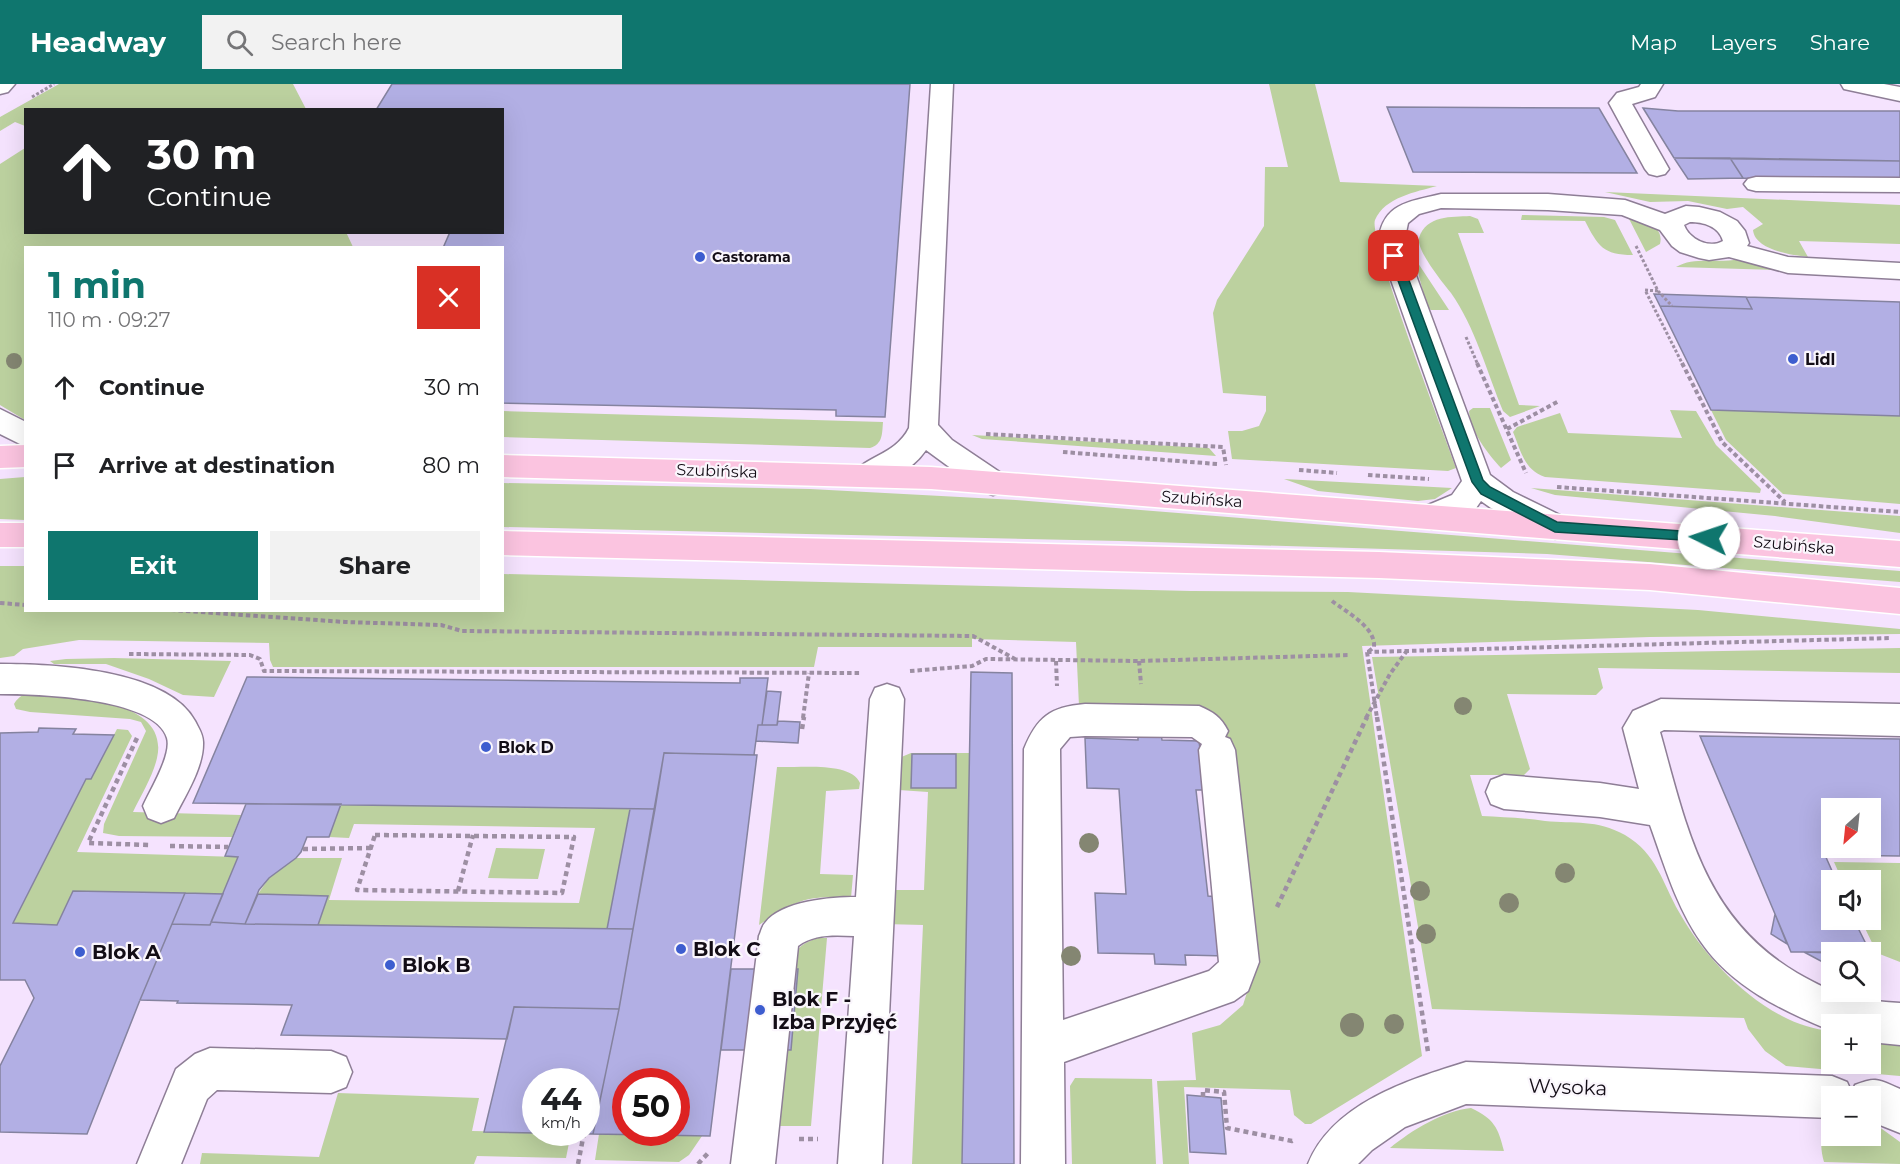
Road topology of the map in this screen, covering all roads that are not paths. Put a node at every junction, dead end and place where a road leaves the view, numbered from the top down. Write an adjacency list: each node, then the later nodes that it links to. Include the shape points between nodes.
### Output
1 (4, 84): 5 (street)
2 (942, 84): 14 (street)
3 (1652, 84): 7 (street, via 1647,92 1620,103)
4 (1852, 84): 6 (street)
5 (0, 87)
6 (1900, 94)
7 (1657, 169)
8 (1756, 184): 9 (street)
9 (1900, 185)
10 (1671, 225): 11 (street, via 1679,216 1696,214 1717,219); 11 (street, via 1677,237 1693,247 1714,252); 20 (street, via 1625,208 1548,202 1441,201 1410,209 1397,219 1391,243 1394,256)
11 (1735, 231): 12 (street, via 1763,260 1815,268)
12 (1900, 271)
13 (0, 420): 15 (street)
14 (923, 428): 19 (street, via 908,453); 21 (street, via 942,448)
15 (24, 435)
16 (24, 456): 17 (main road)
17 (0, 457)
18 (504, 466): 19 (main road, Szubińska)
19 (867, 476): 21 (main road, Szubińska)
20 (1478, 482): 22 (street, via 1462,503); 23 (street, via 1502,500)
21 (993, 483): 22 (main road, Szubińska)
22 (1432, 517): 23 (main road, Szubińska)
23 (1555, 527): 27 (main road, Szubińska)
24 (0, 535): 25 (main road)
25 (24, 535)
26 (504, 543): 28 (main road, via 1379,565 1650,577)
27 (1900, 554)
28 (1900, 601)
29 (3, 684): 33 (street, via 72,681 148,701 174,717 186,739 184,753)
30 (888, 686): 35 (street)
31 (1900, 720): 34 (street, via 1661,714 1641,728)
32 (1504, 792): 34 (street)
33 (161, 806)
34 (1663, 810): 36 (street, via 1682,862 1715,928 1744,961 1791,992 1850,1017)
35 (875, 917): 42 (street, via 812,918 792,925 779,936); 45 (street)
36 (1900, 1024)
37 (1043, 1048): 37 (street, via 1220,987 1234,977 1239,962 1213,741 1199,722 1071,721 1047,735 1042,749); 46 (street)
38 (331, 1072): 44 (street, via 210,1069 191,1084)
39 (1821, 1097): 43 (street, Wysoka, via 1466,1083 1417,1098 1376,1119 1349,1139)
40 (1881, 1103): 41 (street)
41 (1900, 1110)
42 (755, 1151)
43 (1316, 1151)
44 (159, 1164)
45 (860, 1164)
46 (1043, 1164)

